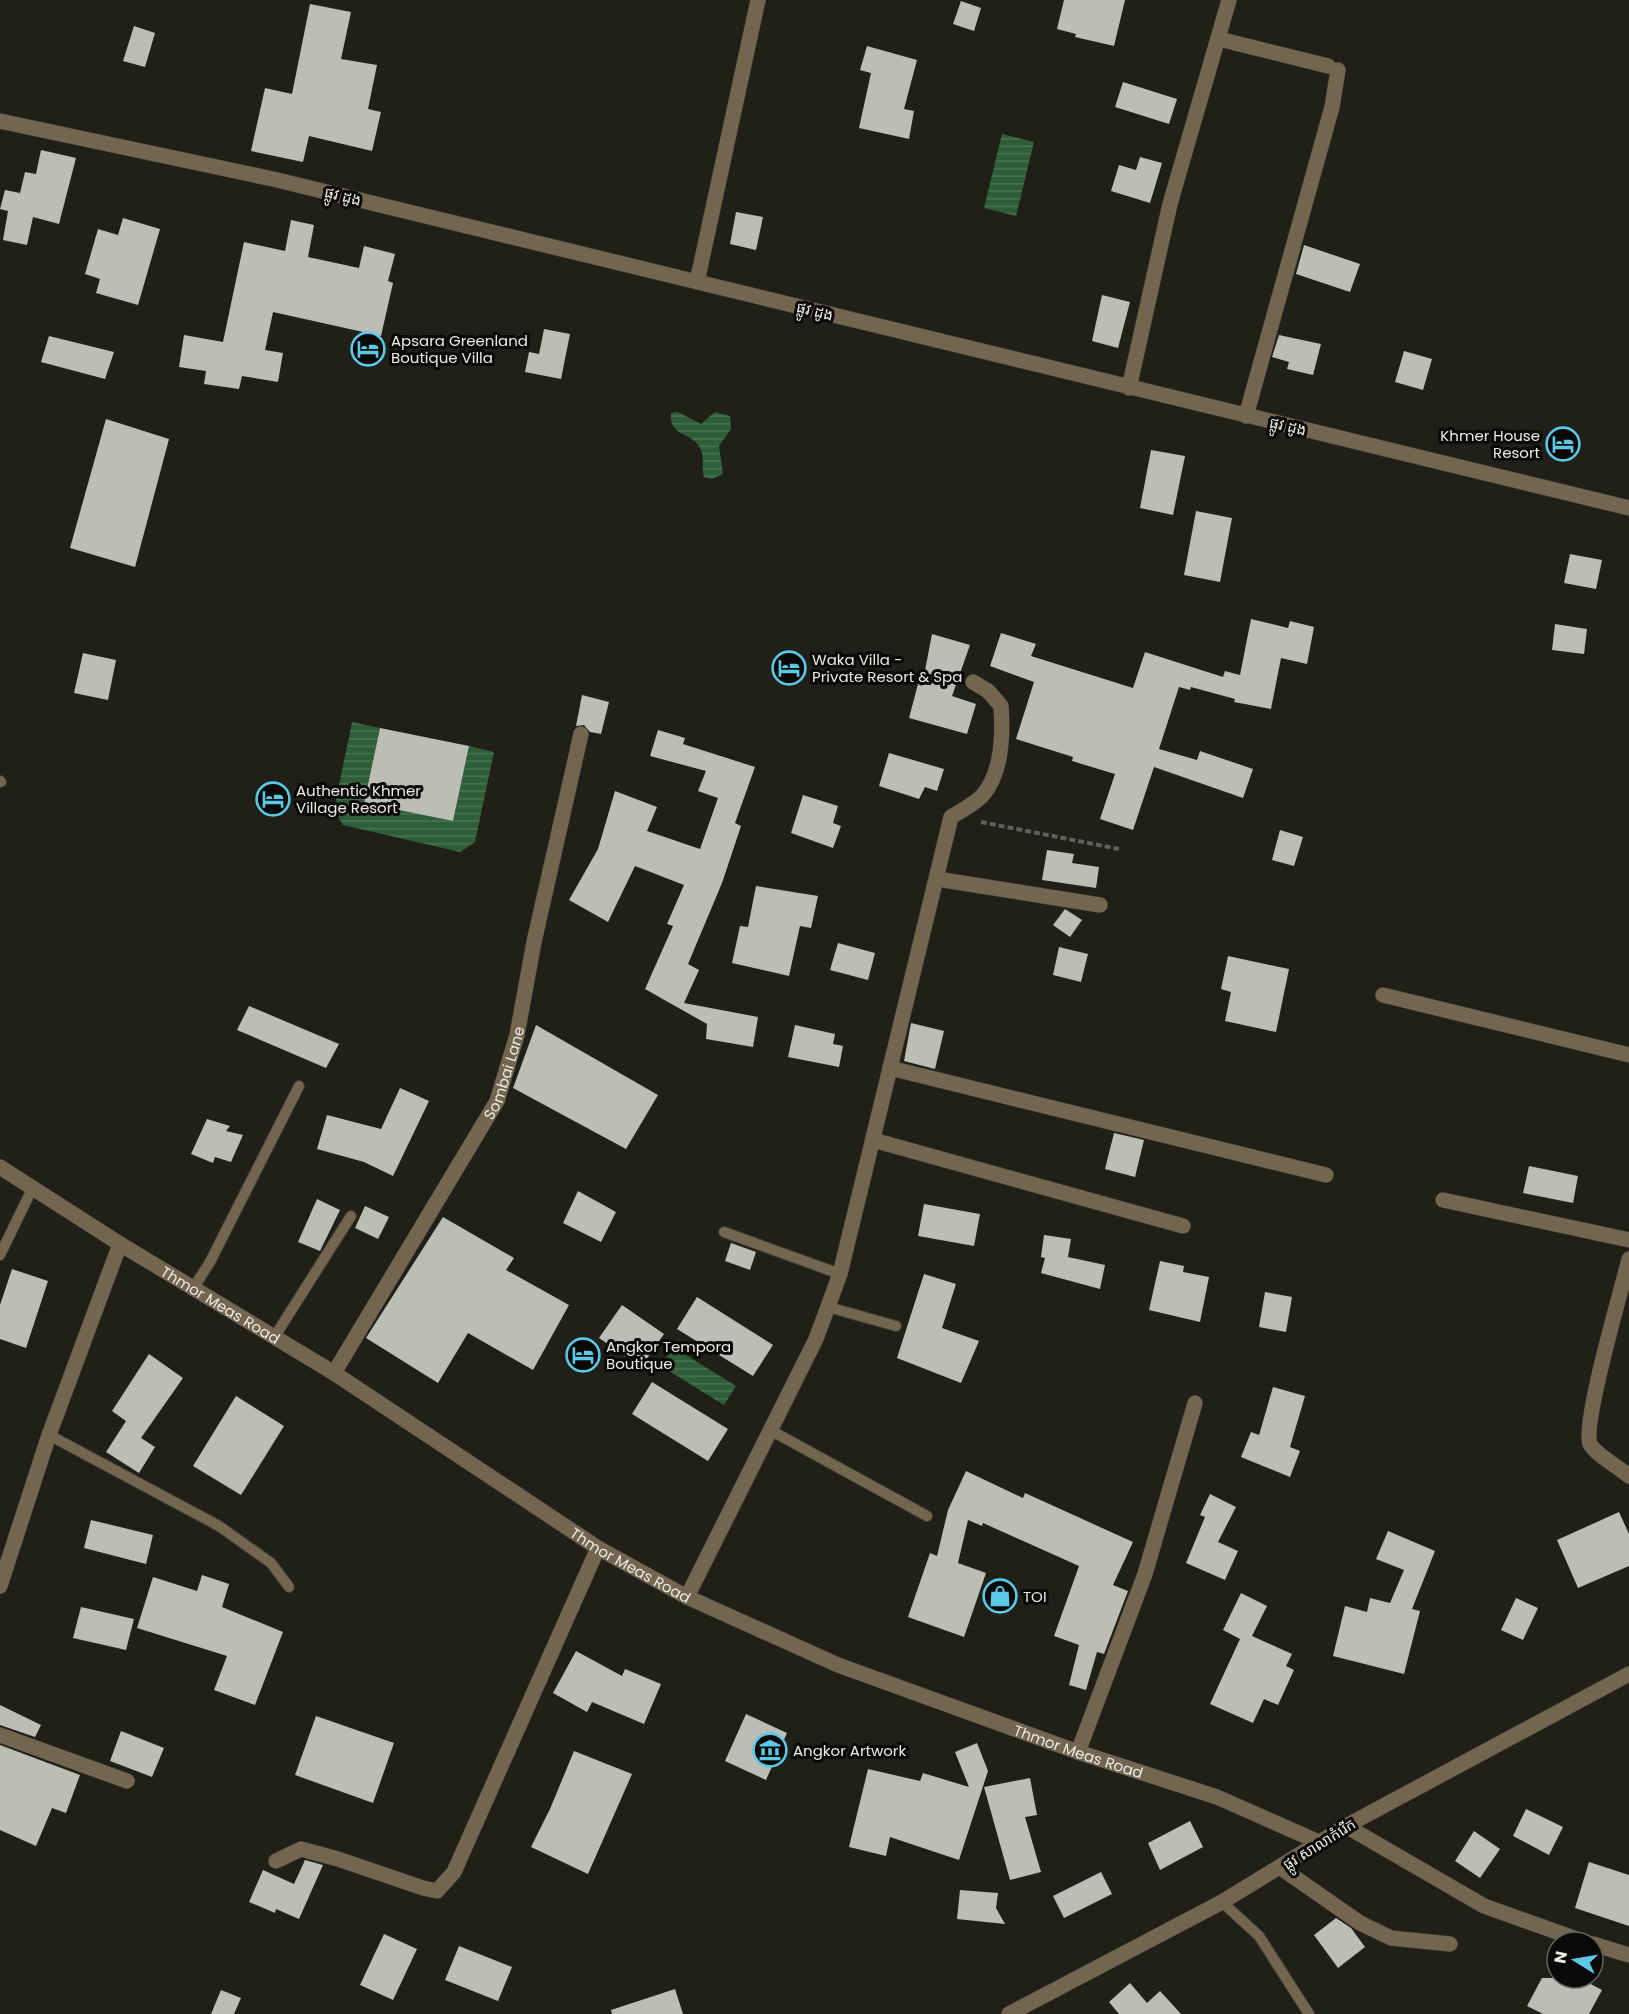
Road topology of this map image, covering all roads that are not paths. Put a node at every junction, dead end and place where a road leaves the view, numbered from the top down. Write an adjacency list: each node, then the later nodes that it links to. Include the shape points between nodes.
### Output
1 (758, 0): 5 (street)
2 (1229, 0): 3 (street)
3 (1219, 39): 6 (street, via 1170,204); 7 (street, via 1333,68 1332,107)
4 (0, 121): 5 (street, ផ្លូវ ដូង, via 273,179)
5 (697, 282): 6 (street, ផ្លូវ ដូង)
6 (1129, 388): 7 (street, ផ្លូវ ដូង)
7 (1246, 416): 8 (street, ផ្លូវ ដូង)
8 (1629, 508)
9 (974, 682): 11 (street, via 1001,706 1002,742 986,790 951,817)
10 (581, 734): 34 (street, Sombai Lane, via 517,1035 497,1101)
11 (937, 879): 12 (street); 15 (street)
12 (1100, 905)
13 (1383, 995): 14 (street)
14 (1629, 1055)
15 (890, 1068): 17 (street); 19 (street)
16 (299, 1086): 30 (lane)
17 (873, 1140): 23 (street); 29 (street)
18 (0, 1167): 20 (street, Thmor Meas Road)
19 (1326, 1175)
20 (33, 1187): 26 (street, Thmor Meas Road); 27 (lane)
21 (1443, 1200): 25 (street)
22 (351, 1216): 33 (lane)
23 (1183, 1226)
24 (724, 1232): 29 (lane)
25 (1629, 1240)
26 (120, 1244): 30 (street, Thmor Meas Road); 37 (street)
27 (0, 1255)
28 (1629, 1259): 38 (street, via 1589,1437 1592,1448)
29 (840, 1274): 31 (street)
30 (194, 1287): 33 (street, Thmor Meas Road)
31 (828, 1307): 32 (lane); 36 (street)
32 (896, 1326)
33 (275, 1336): 34 (street, Thmor Meas Road)
34 (334, 1373): 40 (street, Thmor Meas Road)
35 (1195, 1403): 46 (street, via 1145,1574)
36 (770, 1431): 39 (lane); 43 (street)
37 (49, 1435): 41 (street); 42 (lane, via 219,1526 271,1563)
38 (1629, 1476)
39 (927, 1516)
40 (598, 1548): 43 (street, Thmor Meas Road); 50 (street, via 454,1872 445,1884 437,1890 423,1888 301,1850)
41 (0, 1586)
42 (289, 1587)
43 (687, 1597): 46 (street, Thmor Meas Road, via 838,1665)
44 (1629, 1674): 48 (street, ផ្លូវ សាលាកំរើក)
45 (0, 1735): 47 (street)
46 (1078, 1752): 49 (street, Thmor Meas Road, via 1217,1797)
47 (127, 1781)
48 (1346, 1826): 49 (street, ផ្លូវ សាលាកំរើក); 53 (street, via 1484,1906)
49 (1321, 1843): 51 (street, ផ្លូវ សាលាកំរើក)
50 (276, 1861)
51 (1281, 1868): 52 (street, ផ្លូវ សាលាកំរើក); 54 (street, via 1360,1923 1391,1938)
52 (1222, 1902): 57 (street, ផ្លូវ សាលាកំរើក); 58 (lane, via 1259,1936)
53 (1551, 1930)
54 (1450, 1944)
55 (1605, 1948): 56 (street)
56 (1629, 1955)
57 (1009, 2014)
58 (1308, 2014)

